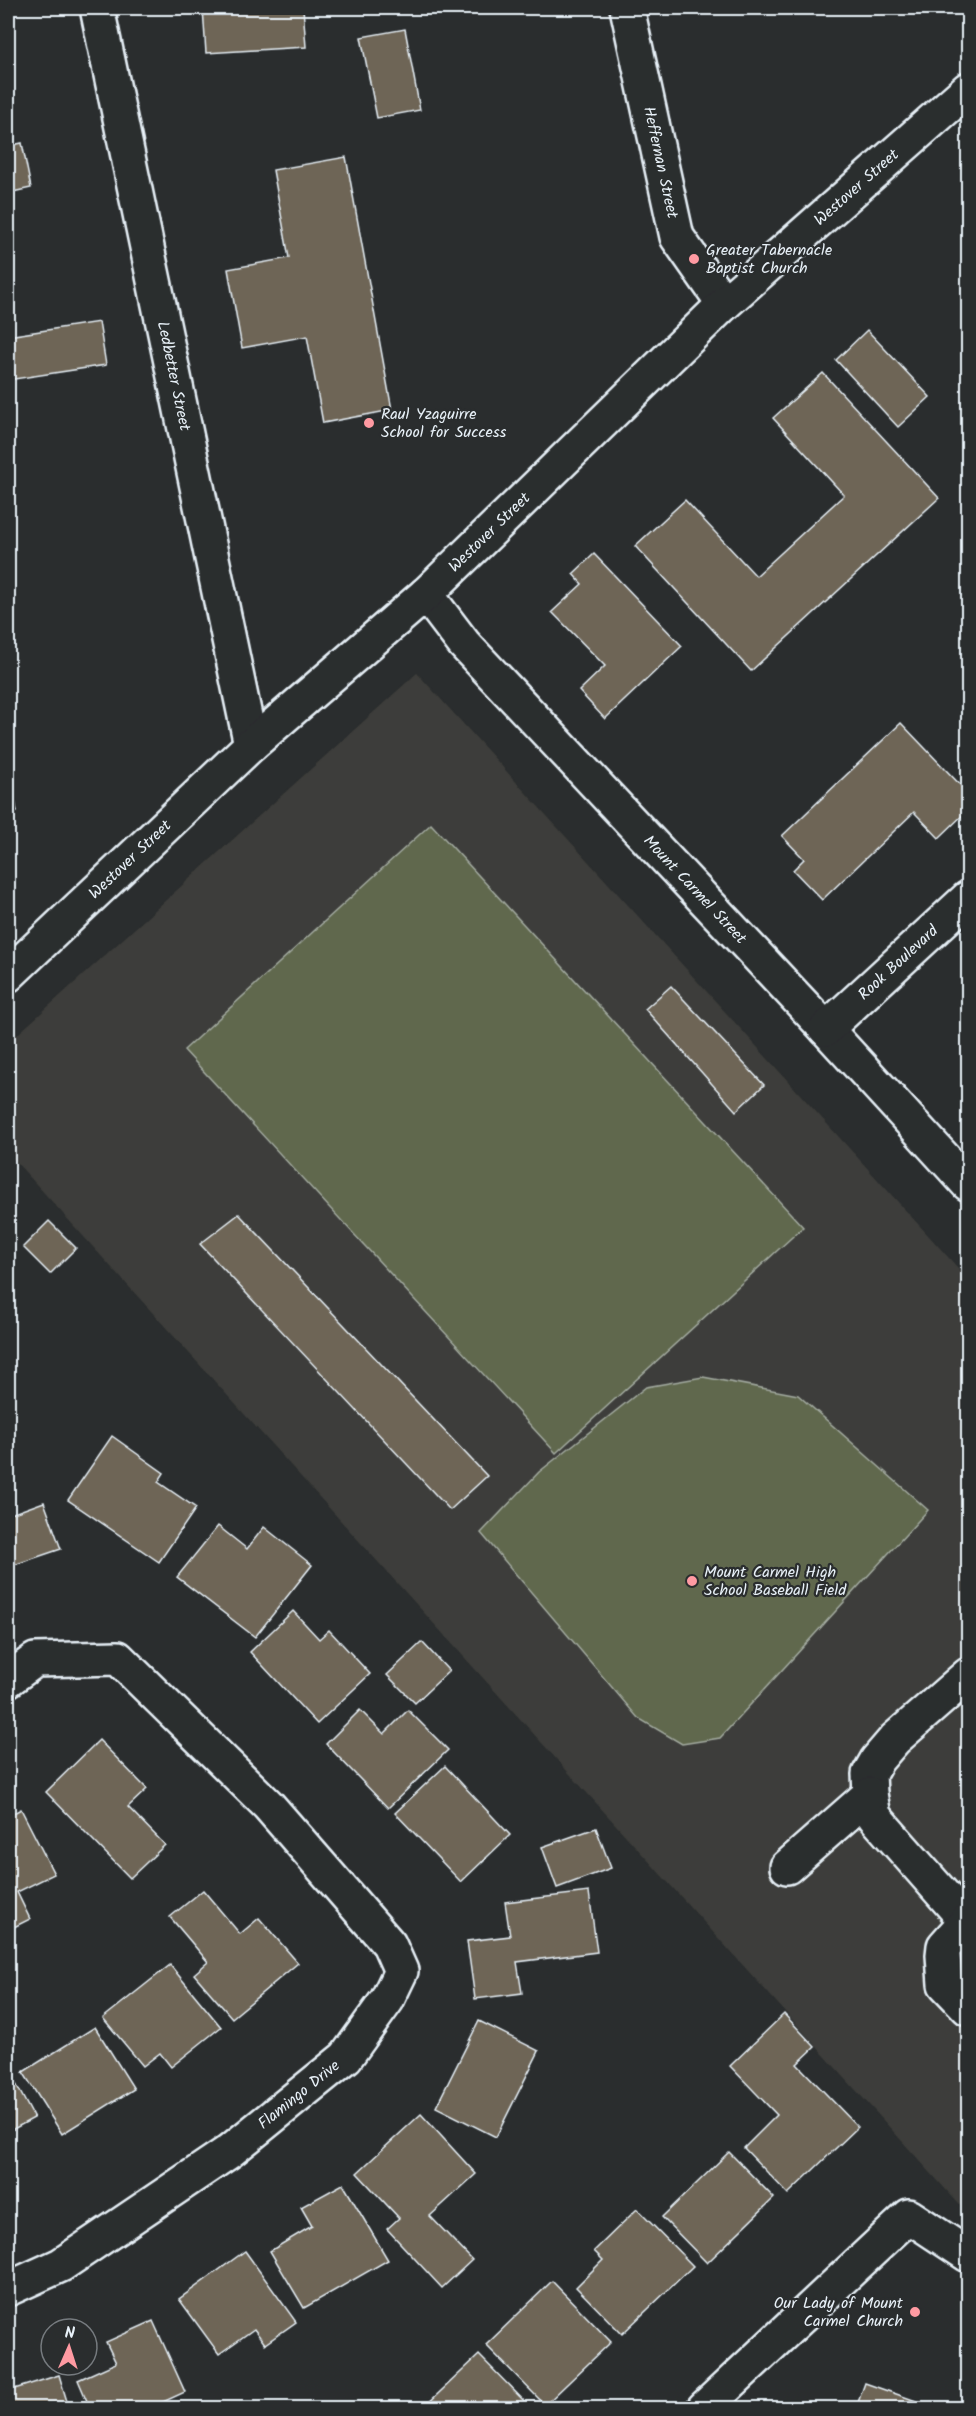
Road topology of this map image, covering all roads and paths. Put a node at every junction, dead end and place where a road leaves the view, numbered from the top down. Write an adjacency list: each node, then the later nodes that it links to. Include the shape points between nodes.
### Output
1 (97, 8): 6 (street, Ledbetter Street)
2 (627, 8): 4 (street, Heffernan Street, via 677,237)
3 (969, 88): 4 (street, Westover Street)
4 (724, 304): 5 (street, Westover Street)
5 (426, 594): 6 (street, Westover Street); 9 (street, Mount Carmel Street, via 464,644)
6 (251, 745): 8 (street, Westover Street)
7 (969, 898): 9 (street, Rook Boulevard)
8 (8, 975)
9 (826, 1029): 10 (street, Mount Carmel Street)
10 (969, 1185)
11 (969, 1675): 13 (street, via 895,1739 877,1760 869,1774)
12 (8, 1680): 18 (street, Flamingo Drive, via 35,1660 118,1658 268,1805 389,1944 401,1971 387,2000 346,2058 239,2144 61,2265)
13 (870, 1794): 14 (street); 15 (street, via 874,1816 955,1908)
14 (787, 1868)
15 (969, 1918): 16 (street, via 944,1946 943,1955 945,1984)
16 (969, 2008)
17 (969, 2255): 19 (street, via 909,2216)
18 (8, 2289)
19 (704, 2409)

